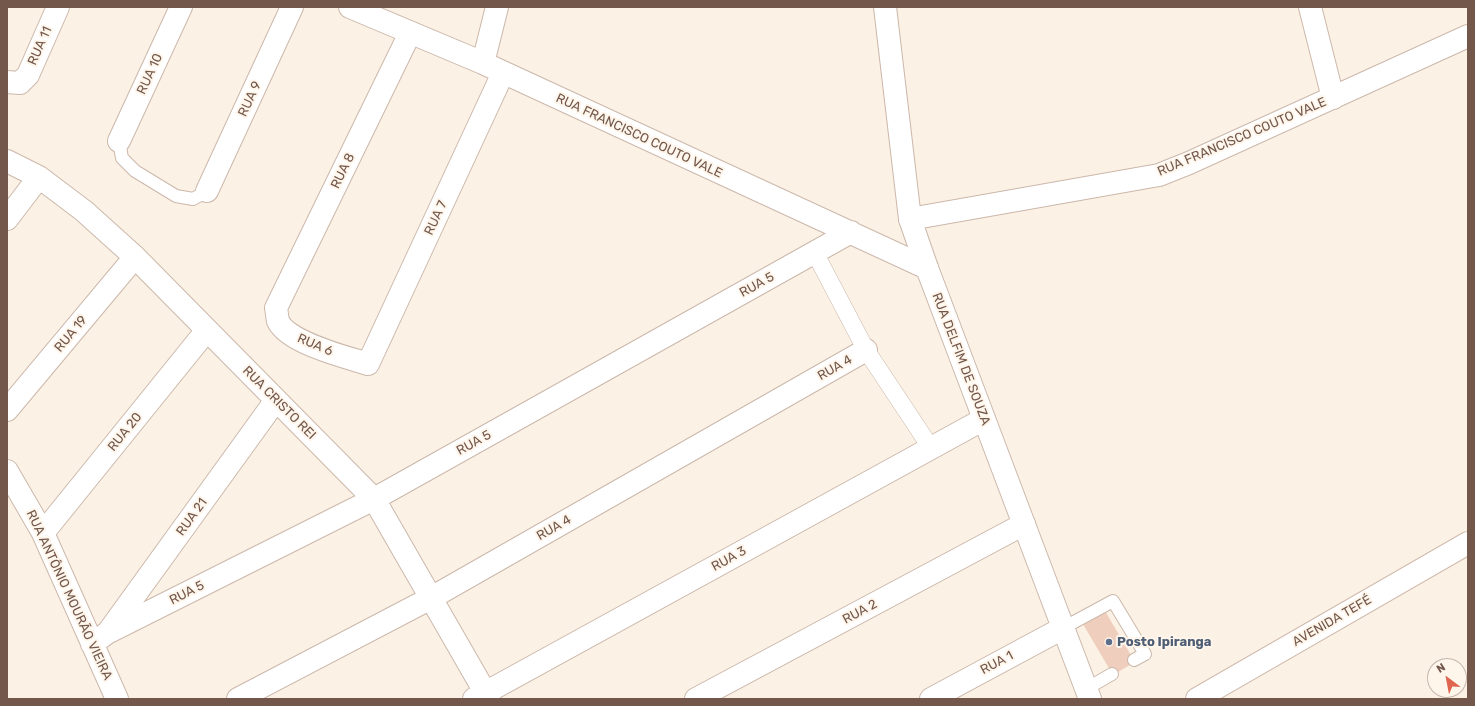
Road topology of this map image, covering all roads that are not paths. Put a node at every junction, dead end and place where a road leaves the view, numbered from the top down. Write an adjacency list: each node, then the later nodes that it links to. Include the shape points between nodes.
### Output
1 (58, 7): 12 (street, RUA 11, via 28,75)
2 (181, 7): 14 (street, RUA 10)
3 (292, 7): 17 (street, RUA 9)
4 (350, 7): 8 (street, RUA FRANCISCO COUTO VALE)
5 (497, 7): 10 (street)
6 (884, 7): 19 (street, RUA DELFIM DE SOUZA)
7 (1310, 7): 13 (street)
8 (410, 33): 10 (street, RUA FRANCISCO COUTO VALE); 24 (street, RUA 8)
9 (1468, 36): 13 (street, RUA FRANCISCO COUTO VALE)
10 (483, 63): 11 (street, RUA FRANCISCO COUTO VALE)
11 (503, 73): 20 (street, RUA FRANCISCO COUTO VALE); 27 (street, RUA 7)
12 (13, 82)
13 (1333, 98): 19 (street, RUA FRANCISCO COUTO VALE, via 1159,175)
14 (119, 141): 17 (lane, via 122,158 135,171 176,196 193,199)
15 (7, 161): 16 (street, RUA CRISTO REI)
16 (39, 177): 18 (street); 22 (street, RUA CRISTO REI, via 84,211)
17 (207, 191)
18 (7, 219)
19 (910, 219): 23 (street, RUA DELFIM DE SOUZA)
20 (851, 232): 21 (street, RUA 5); 23 (street, RUA FRANCISCO COUTO VALE)
21 (815, 252): 26 (street); 33 (street, RUA 5)
22 (135, 257): 25 (street, RUA CRISTO REI); 29 (street, RUA 19)
23 (927, 268): 30 (street, RUA DELFIM DE SOUZA)
24 (276, 308): 27 (street, RUA 6, via 278,321 294,336 318,348)
25 (207, 330): 28 (street, RUA CRISTO REI); 35 (street, RUA 20)
26 (866, 350): 31 (street); 37 (street, RUA 4)
27 (368, 364)
28 (276, 400): 33 (street, RUA CRISTO REI); 39 (street, RUA 21)
29 (7, 410)
30 (984, 419): 31 (street, RUA 3); 34 (street, RUA DELFIM DE SOUZA)
31 (931, 448): 43 (street, RUA 3)
32 (7, 471): 35 (street, RUA ANTÔNIO MOURÃO VIEIRA)
33 (374, 499): 37 (street, RUA CRISTO REI); 39 (street, RUA 5)
34 (1024, 524): 38 (street, RUA DELFIM DE SOUZA); 46 (street, RUA 2)
35 (43, 533): 39 (street, RUA ANTÔNIO MOURÃO VIEIRA)
36 (1468, 543): 48 (street, AVENIDA TEFÉ)
37 (431, 598): 43 (street, RUA CRISTO REI); 45 (street, RUA 4)
38 (1063, 628): 40 (lane, via 1113,601 1145,654); 42 (street, RUA DELFIM DE SOUZA); 47 (street, RUA 1)
39 (100, 638): 44 (street, RUA ANTÔNIO MOURÃO VIEIRA)
40 (1134, 660)
41 (1112, 674): 42 (lane)
42 (1088, 694)
43 (483, 697)
44 (117, 699)
45 (238, 699)
46 (696, 699)
47 (931, 699)
48 (1197, 699)

